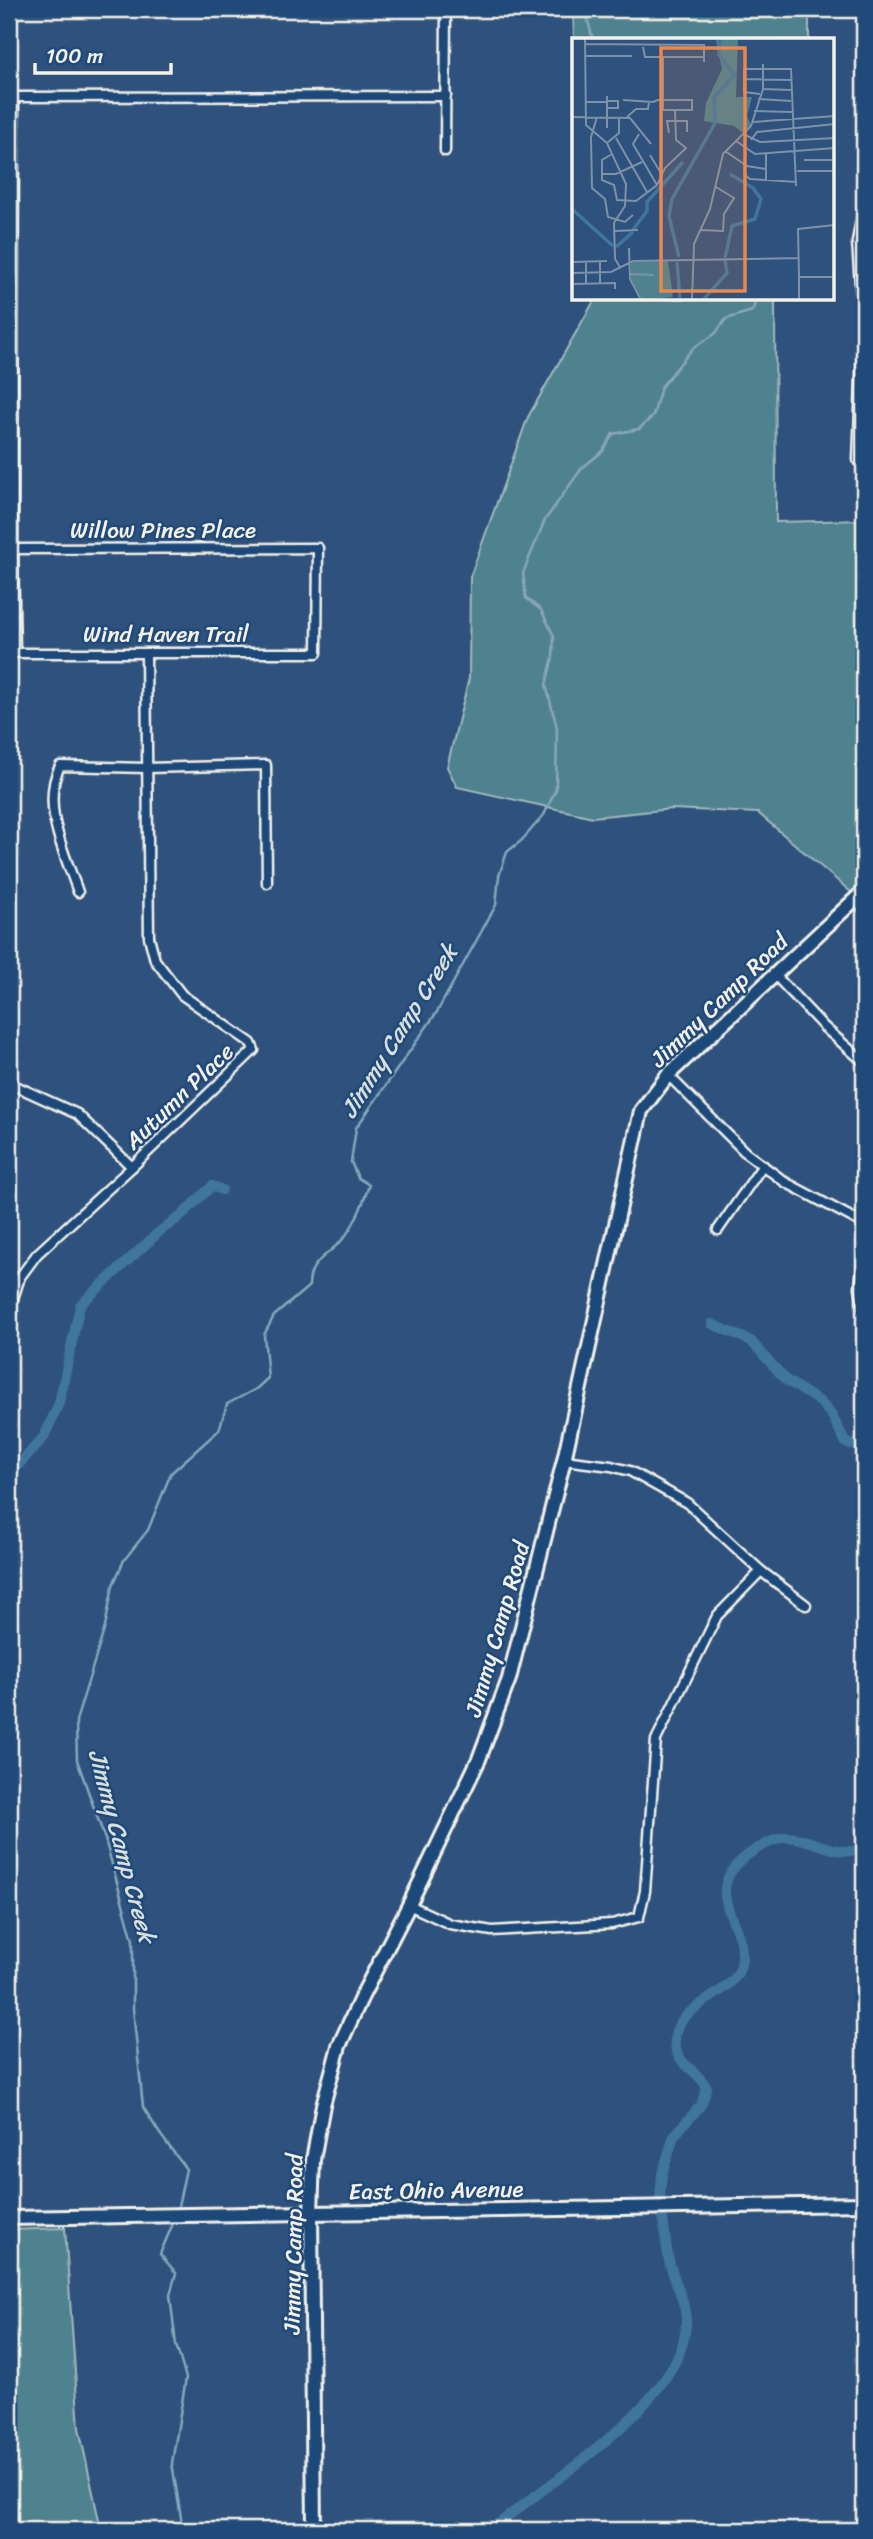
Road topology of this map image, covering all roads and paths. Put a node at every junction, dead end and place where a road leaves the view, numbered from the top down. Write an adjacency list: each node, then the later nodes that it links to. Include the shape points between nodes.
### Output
1 (446, 9): 2 (street)
2 (446, 96): 3 (street); 4 (street)
3 (11, 97): 8 (street)
4 (445, 151)
5 (863, 220): 6 (street, via 858,243)
6 (864, 329): 7 (street, via 858,460)
7 (864, 459)
8 (11, 549): 9 (street, Willow Pines Place, via 318,548); 10 (street, Wind Haven Trail, via 15,653)
9 (317, 653): 10 (street, Wind Haven Trail)
10 (146, 654): 11 (street, Autumn Place)
11 (147, 768): 12 (street, via 266,765); 13 (street, via 60,766 53,780 54,823); 20 (street, Autumn Place, via 149,937 155,960 182,995 251,1043 254,1050)
12 (267, 883)
13 (78, 892)
14 (861, 900): 15 (street, Jimmy Camp Road)
15 (775, 975): 16 (street); 17 (street, Jimmy Camp Road)
16 (864, 1062)
17 (668, 1075): 19 (street); 26 (street, Jimmy Camp Road, via 641,1111)
18 (9, 1083): 20 (street, via 77,1114)
19 (763, 1165): 21 (street, via 785,1182); 22 (street)
20 (132, 1167): 24 (street, Autumn Place, via 37,1254 20,1278)
21 (864, 1224)
22 (718, 1230)
23 (864, 1252): 25 (street, via 860,1287)
24 (9, 1311)
25 (864, 1312)
26 (565, 1460): 27 (street, via 631,1471 687,1503); 29 (street, Jimmy Camp Road, via 509,1679 479,1759)
27 (761, 1571): 28 (street); 29 (street, via 717,1616 656,1740 639,1917 612,1924 492,1931 450,1924)
28 (806, 1605)
29 (409, 1905): 31 (street, Jimmy Camp Road, via 340,2046 320,2119)
30 (864, 2204): 31 (street, East Ohio Avenue)
31 (311, 2212): 32 (street, East Ohio Avenue); 33 (street, Jimmy Camp Road)
32 (9, 2218)
33 (314, 2530)

